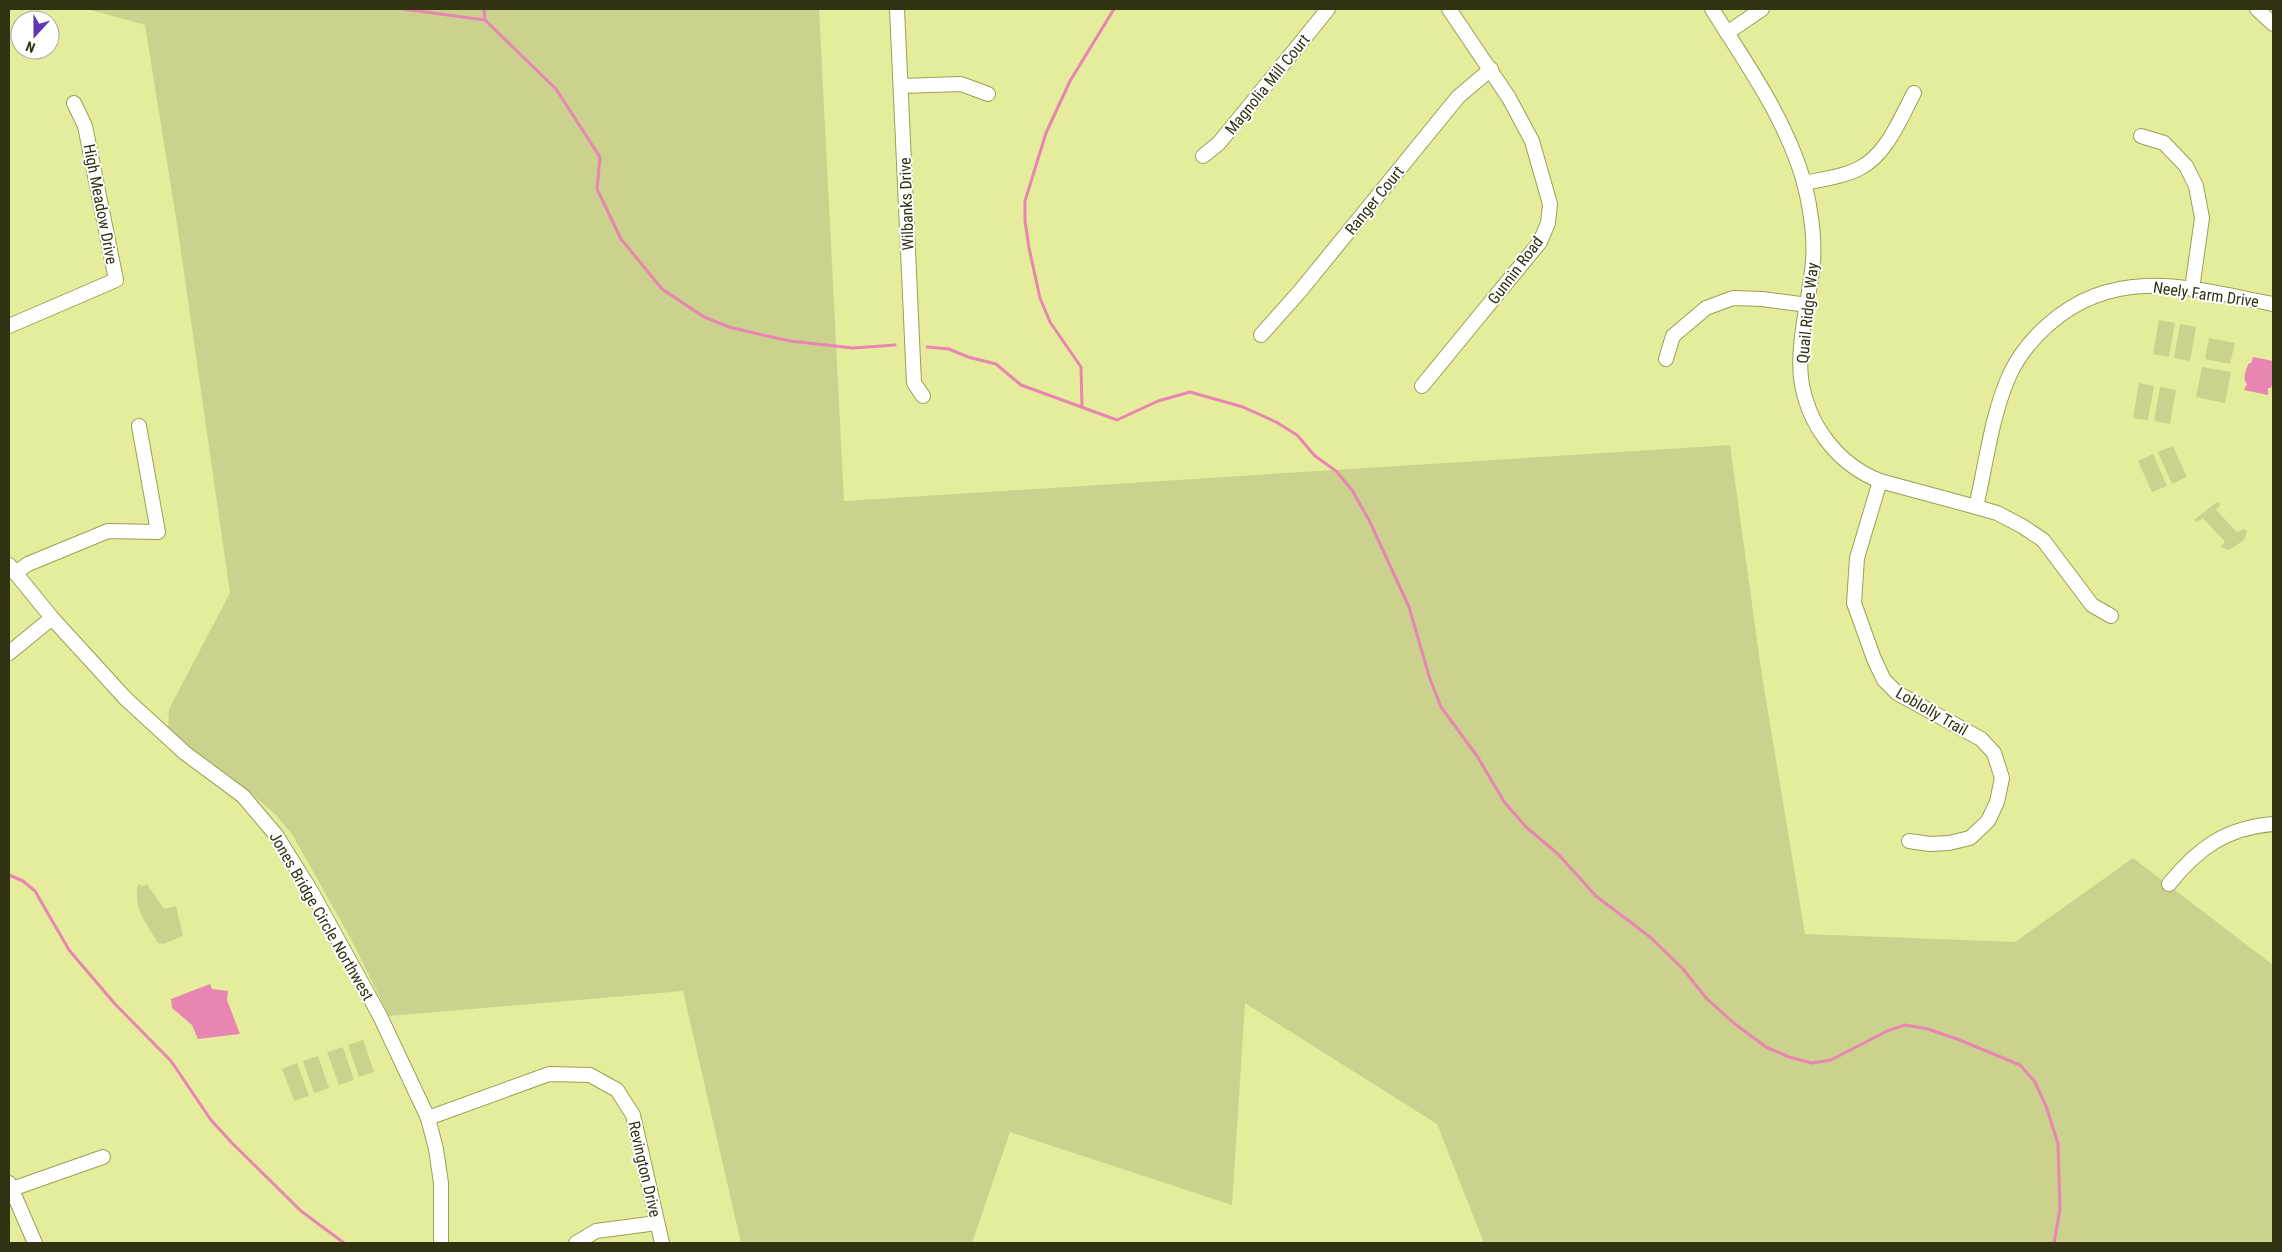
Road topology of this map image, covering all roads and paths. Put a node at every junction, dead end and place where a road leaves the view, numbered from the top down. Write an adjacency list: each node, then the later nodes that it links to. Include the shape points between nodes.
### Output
1 (897, 9): 10 (street, Wilbanks Drive)
2 (1328, 9): 15 (street, Magnolia Mill Court, via 1219,143)
3 (1449, 9): 9 (street, Gunnin Road)
4 (1712, 9): 8 (street, Quail Ridge Way)
5 (1762, 9): 8 (street)
6 (2257, 9): 7 (street)
7 (2273, 24)
8 (1726, 33): 16 (street, Quail Ridge Way, via 1770,99)
9 (1491, 69): 21 (street, Ranger Court, via 1458,96); 23 (street, Gunnin Road, via 1532,141 1550,204 1548,223 1540,242)
10 (901, 86): 12 (street, via 961,84); 24 (street, Wilbanks Drive, via 914,383)
11 (1914, 93): 16 (street, via 1877,155 1843,175)
12 (988, 94)
13 (74, 103): 20 (street, High Meadow Drive, via 85,126 116,280)
14 (2141, 136): 17 (street, via 2164,143 2186,166 2196,186 2202,218)
15 (1203, 156)
16 (1804, 183): 19 (street, Quail Ridge Way, via 1813,259)
17 (2192, 289): 18 (street, Neely Farm Drive); 27 (street, Neely Farm Drive, via 2140,284 2115,288 2073,304 2042,330 2025,349 2010,374)
18 (2273, 304)
19 (1808, 305): 22 (street, via 1733,298 1706,308 1673,336); 26 (street, Quail Ridge Way, via 1801,377 1820,433 1834,451 1864,475)
20 (9, 326)
21 (1261, 335)
22 (1666, 359)
23 (1422, 386)
24 (923, 396)
25 (139, 426): 28 (street, via 158,532 108,531)
26 (1880, 481): 27 (street, Quail Ridge Way); 33 (street, Loblolly Trail, via 1857,558 1854,603 1874,659 1884,680 1898,693 1981,739 1994,753 2002,778 1997,802 1988,821 1970,838 1930,844)
27 (1976, 506): 29 (street, Quail Ridge Way, via 1997,513 2043,540 2092,605)
28 (12, 569): 30 (street, Jones Bridge Circle Northwest)
29 (2111, 616)
30 (52, 618): 31 (street); 35 (street, Jones Bridge Circle Northwest, via 126,699 185,753 242,796 276,834 380,1016)
31 (9, 653)
32 (2273, 824): 34 (street, via 2244,828 2214,841 2194,856)
33 (1909, 841)
34 (2169, 884)
35 (428, 1118): 38 (street, Revington Drive, via 550,1074 590,1075 617,1090 633,1115); 40 (street, Jones Bridge Circle Northwest, via 441,1183)
36 (103, 1157): 37 (street)
37 (10, 1186): 39 (street)
38 (657, 1222): 41 (street, via 596,1232); 42 (street, Revington Drive)
39 (35, 1243)
40 (441, 1243)
41 (576, 1243)
42 (662, 1243)

